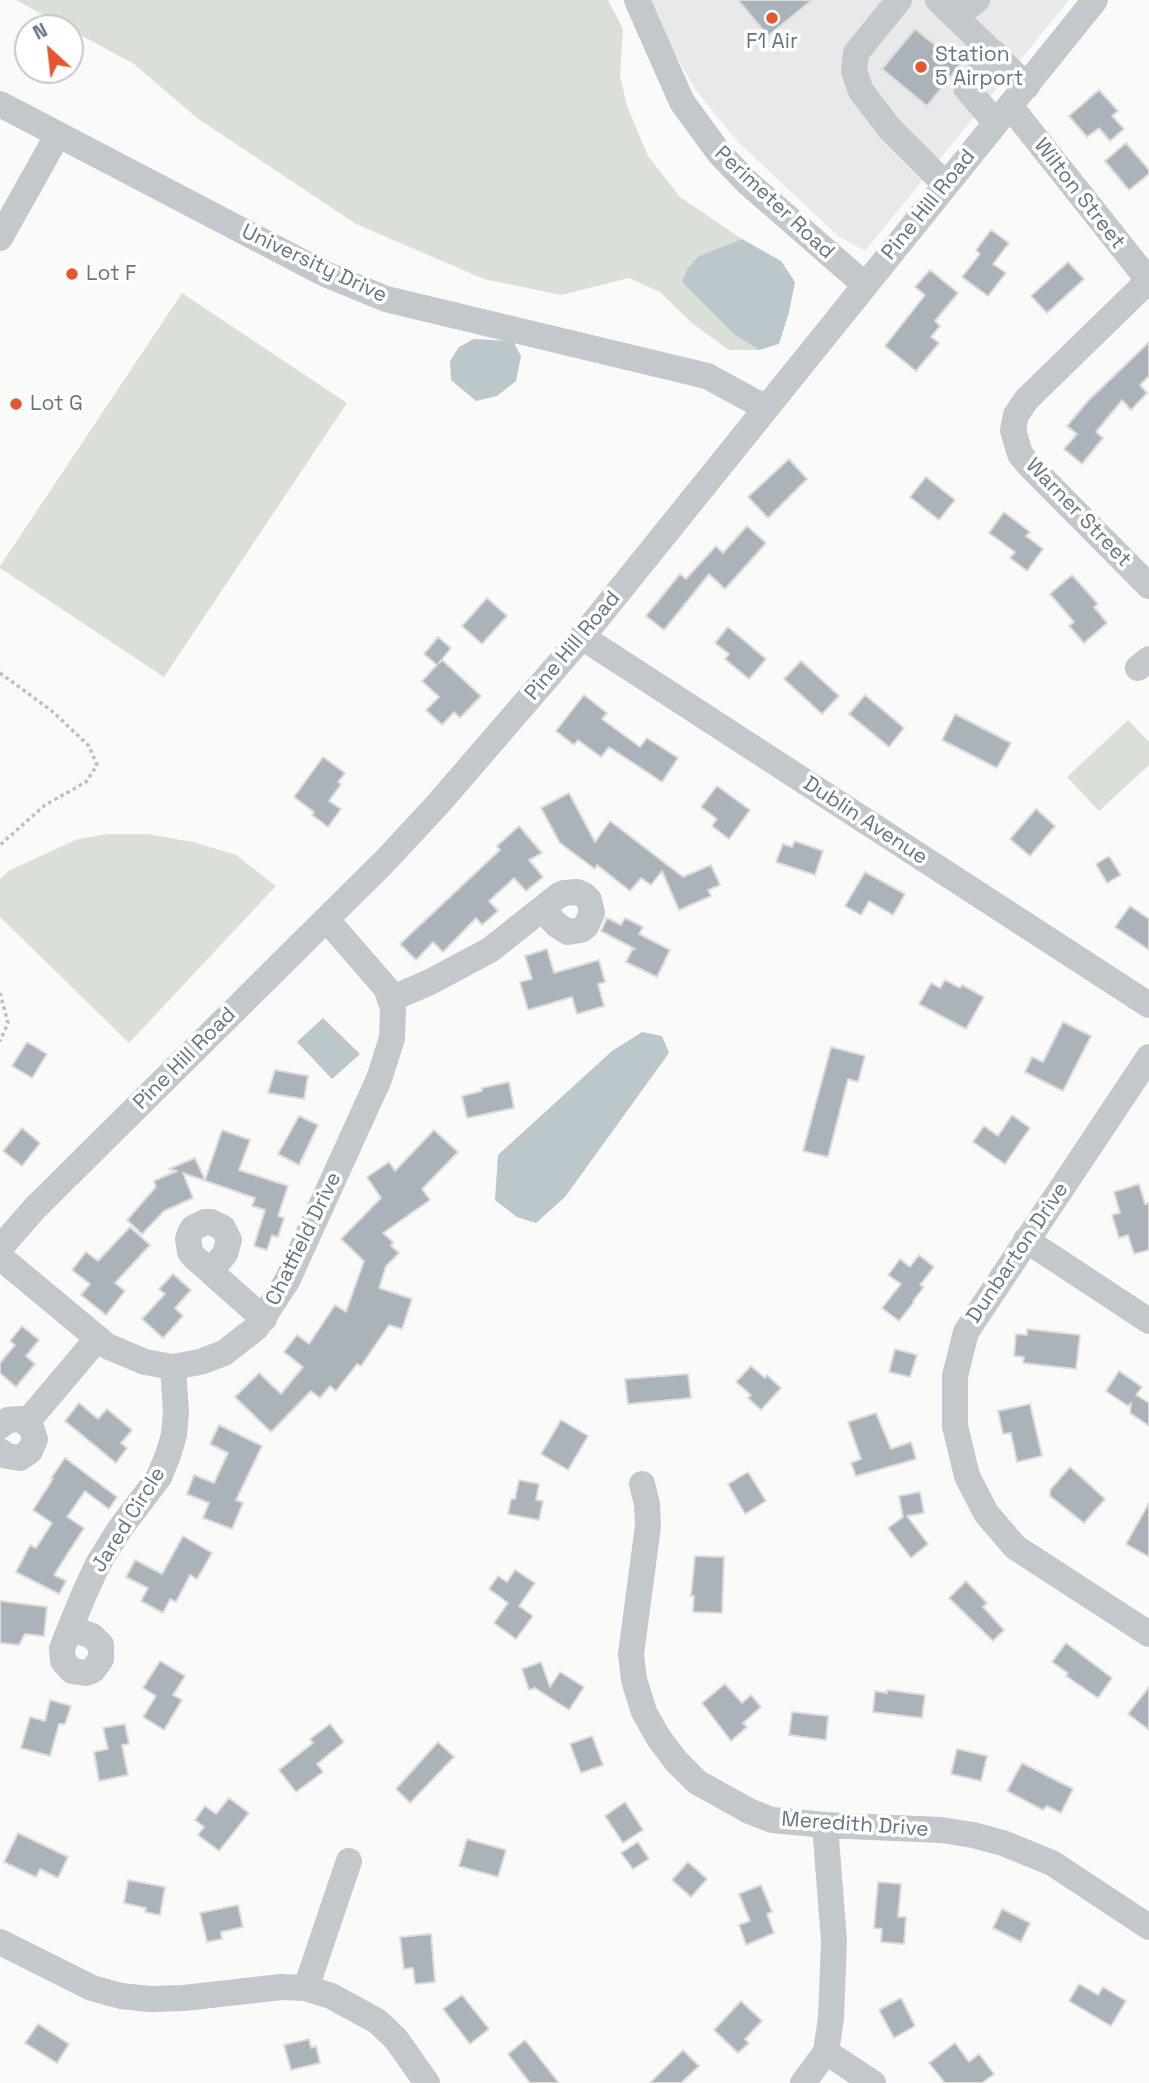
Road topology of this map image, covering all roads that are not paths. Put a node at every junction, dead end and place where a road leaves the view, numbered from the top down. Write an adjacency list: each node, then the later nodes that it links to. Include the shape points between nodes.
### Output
1 (637, 0): 13 (street, Perimeter Road, via 682,102 720,154)
2 (899, 0): 10 (street, via 856,53 854,71 861,91 890,129)
3 (977, 0): 5 (street)
4 (1095, 0): 8 (street, Pine Hill Road)
5 (947, 9): 6 (street)
6 (994, 53): 8 (street); 8 (street, via 966,88)
7 (0, 104): 9 (street, University Drive)
8 (1011, 105): 10 (street, Pine Hill Road); 12 (street, Wilton Street)
9 (57, 136): 11 (street); 14 (street, University Drive, via 325,274 386,299 708,376)
10 (946, 185): 13 (street, Pine Hill Road)
11 (0, 238)
12 (1149, 281): 15 (street, Warner Street, via 1026,400 1013,430 1020,454 1029,465)
13 (865, 285): 14 (street, Pine Hill Road)
14 (766, 408): 16 (street, Pine Hill Road)
15 (1149, 586)
16 (582, 637): 18 (street, Pine Hill Road, via 438,804); 20 (street, Dublin Avenue)
17 (542, 909): 19 (street, via 489,950)
18 (327, 920): 19 (street); 23 (street, Pine Hill Road)
19 (391, 999): 26 (street, Chatfield Drive, via 392,1038 379,1079 287,1281)
20 (1149, 1005)
21 (1149, 1057): 22 (street, Dunbarton Drive)
22 (1026, 1240): 27 (street); 35 (street, Dunbarton Drive, via 966,1332 955,1376 954,1426 967,1476 986,1513 1015,1546)
23 (0, 1248)
24 (0, 1257): 28 (street, Chatfield Drive)
25 (210, 1271): 26 (street)
26 (264, 1319): 29 (street, Chatfield Drive, via 224,1353)
27 (1149, 1321)
28 (98, 1338): 29 (street, Chatfield Drive, via 131,1357); 30 (street)
29 (173, 1367): 34 (street, Jared Circle, via 176,1412 168,1455 159,1477 108,1546)
30 (27, 1422): 31 (street, via 14,1419); 32 (street, via 35,1439 30,1451 13,1458)
31 (0, 1426)
32 (0, 1451)
33 (642, 1484): 36 (street, Meredith Drive, via 648,1526 631,1654 644,1712 664,1745 697,1782 772,1820)
34 (70, 1628)
35 (1149, 1634)
36 (825, 1825): 38 (street, Meredith Drive, via 941,1830 1003,1843 1052,1864); 41 (street, via 834,1941)
37 (349, 1861): 40 (street)
38 (1149, 1927)
39 (0, 1942): 40 (street, via 92,1988 121,1996 184,1998 257,1988)
40 (306, 1988): 42 (street, via 377,2021)
41 (826, 2052): 43 (street); 44 (street)
42 (427, 2083)
43 (803, 2083)
44 (873, 2083)

